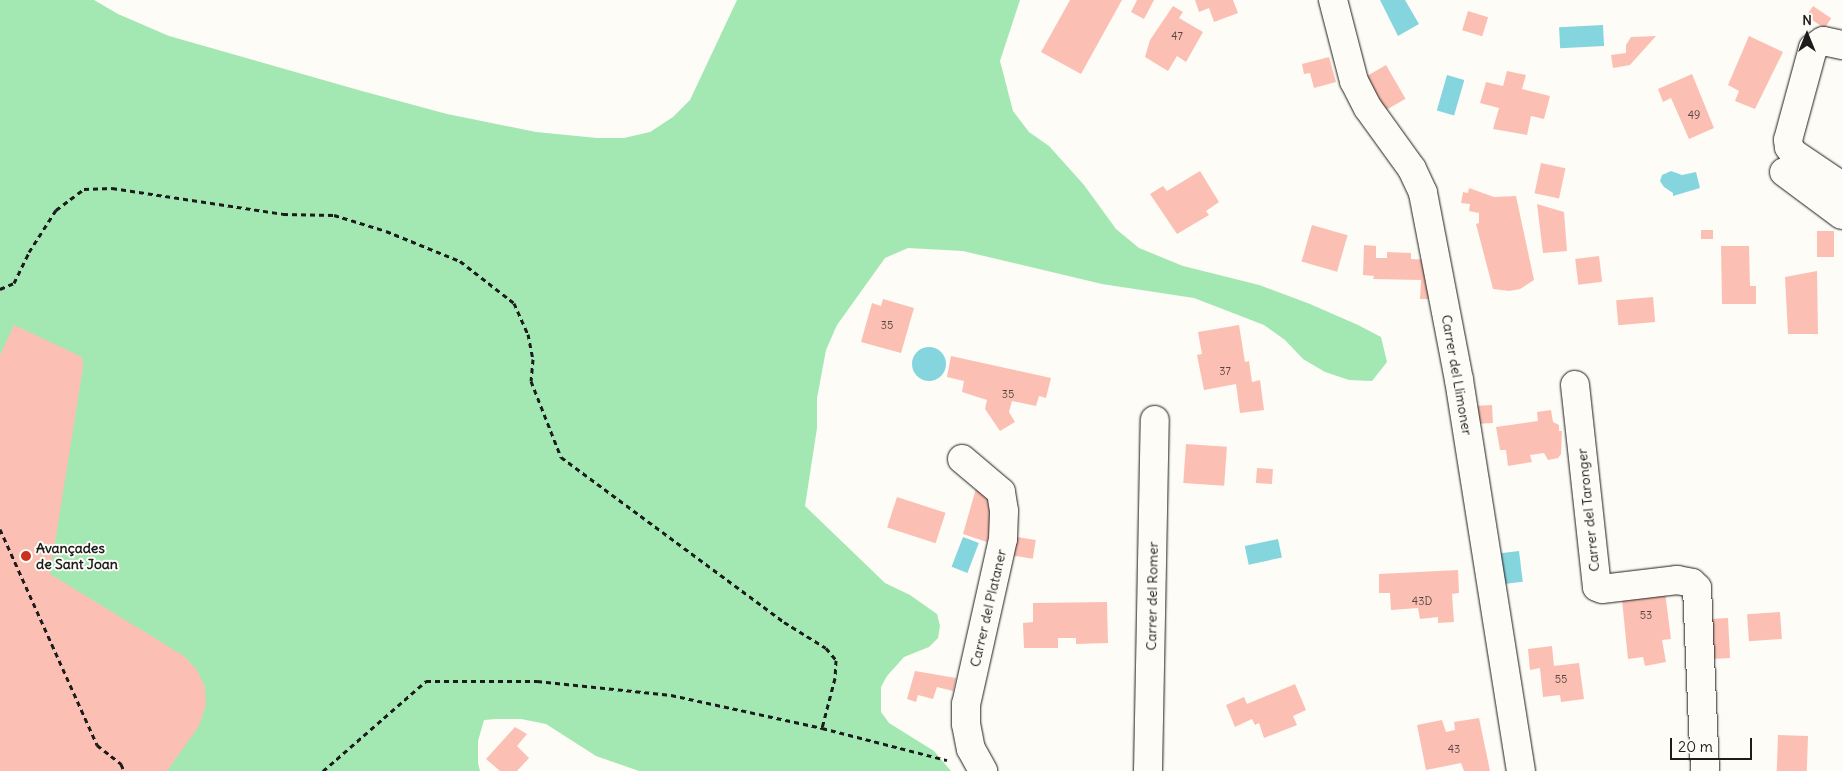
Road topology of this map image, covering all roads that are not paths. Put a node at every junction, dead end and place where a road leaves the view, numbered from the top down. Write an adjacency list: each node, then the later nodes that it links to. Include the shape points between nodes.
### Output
1 (1333, 0): 11 (street, Carrer del Llimoner, via 1354,81 1368,108 1412,169 1423,193 1459,380)
2 (1842, 45): 4 (street, via 1823,40 1813,48 1788,140 1794,153)
3 (1784, 172): 5 (street)
4 (1842, 186)
5 (1842, 215)
6 (1575, 385): 12 (street, Carrer del Taronger, via 1597,587 1677,580 1692,582 1697,588)
7 (1155, 420): 10 (street, Carrer del Romer)
8 (962, 459): 9 (street, Carrer del Plataner, via 1001,492 1004,512 1003,539 966,704 971,750)
9 (981, 769)
10 (1148, 771)
11 (1521, 771)
12 (1705, 771)

